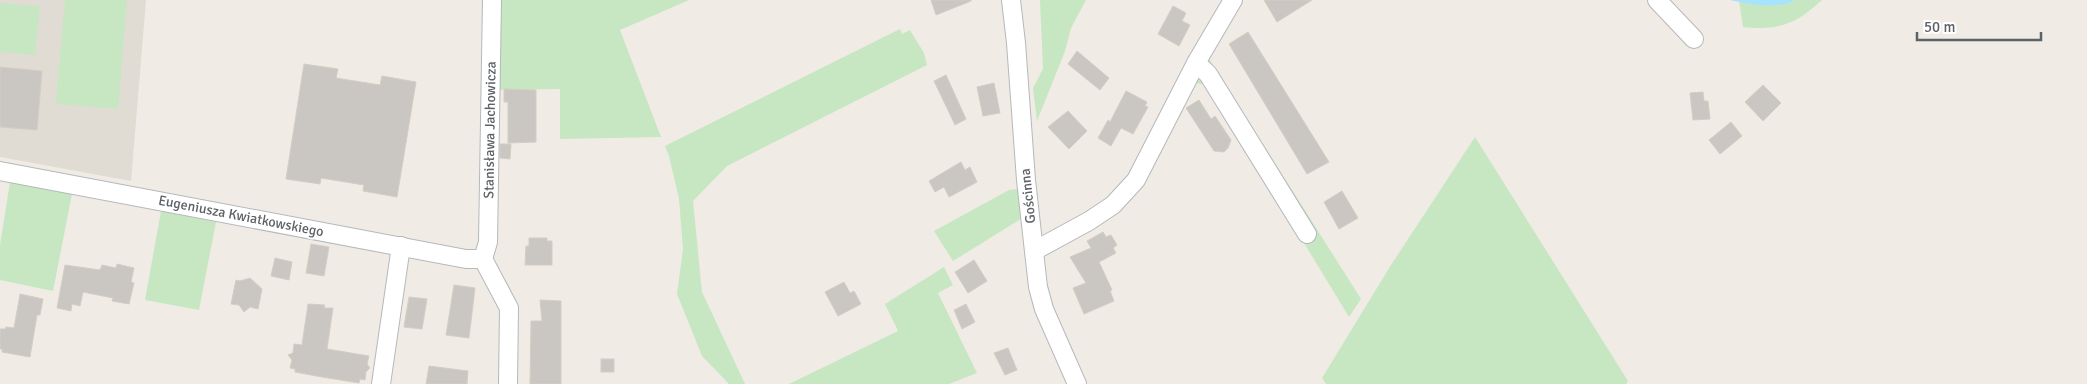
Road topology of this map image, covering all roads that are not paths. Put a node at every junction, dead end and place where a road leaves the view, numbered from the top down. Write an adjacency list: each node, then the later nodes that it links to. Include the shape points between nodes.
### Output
1 (492, 0): 11 (street, Stanisława Jachowicza, via 488,242)
2 (1011, 0): 10 (street, Gościnna)
3 (1233, 0): 6 (street)
4 (1657, 0): 5 (street)
5 (1694, 38)
6 (1196, 63): 8 (street, via 1208,74); 10 (street, via 1136,180 1114,205)
7 (0, 171): 9 (street, Eugeniusza Kwiatkowskiego)
8 (1307, 234)
9 (401, 246): 11 (street, Eugeniusza Kwiatkowskiego, via 466,259); 12 (street)
10 (1034, 251): 14 (street, Gościnna, via 1044,308)
11 (483, 259): 13 (street, via 509,308)
12 (381, 384)
13 (508, 384)
14 (1077, 384)

